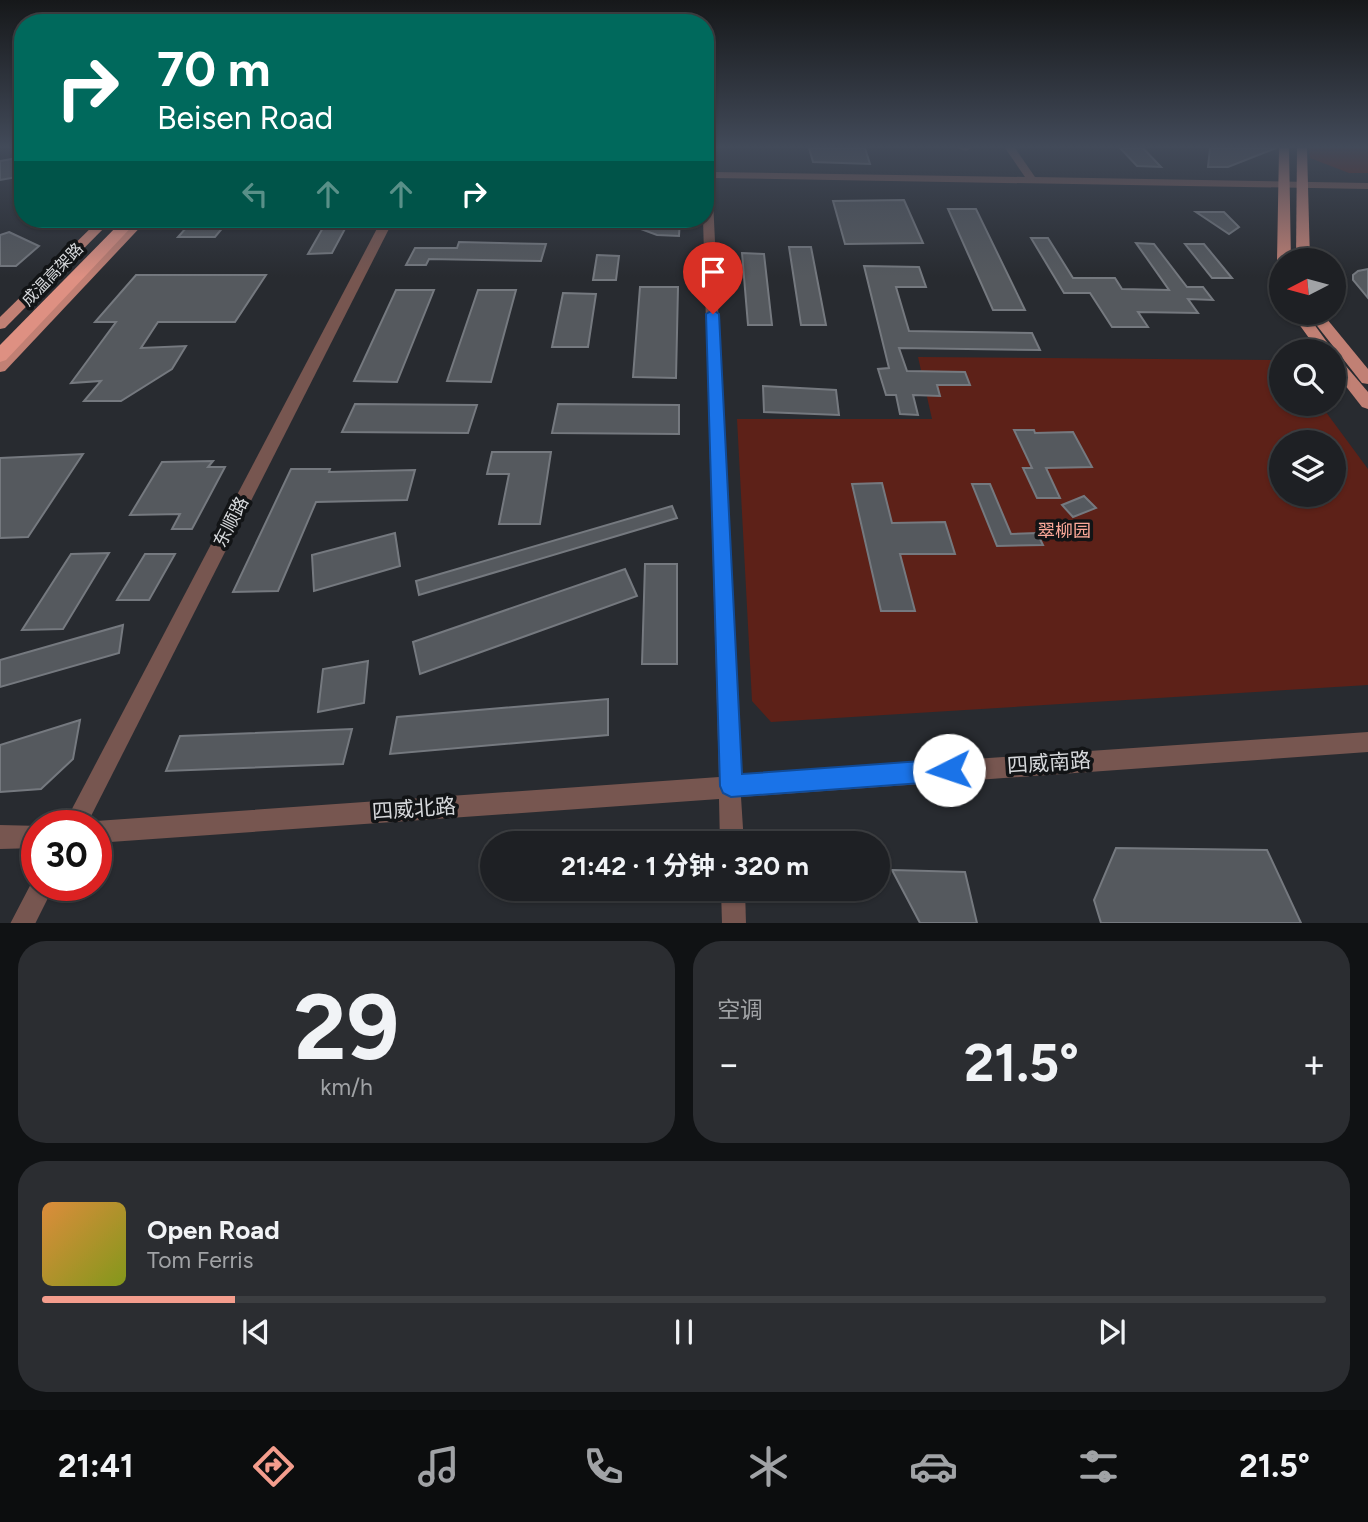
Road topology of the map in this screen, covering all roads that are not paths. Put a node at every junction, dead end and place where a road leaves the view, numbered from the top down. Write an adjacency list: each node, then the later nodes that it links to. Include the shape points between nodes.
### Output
1 (1283, 191): 9 (main road)
2 (1303, 191): 10 (main road)
3 (98, 228): 12 (main road)
4 (107, 228): 12 (highway, 成温高架路)
5 (123, 228): 13 (highway, 成温高架路)
6 (133, 228): 14 (main road)
7 (383, 228): 22 (street, 东顺路)
8 (708, 228): 21 (street)
9 (1284, 248)
10 (1303, 248)
11 (1325, 326): 16 (main road)
12 (1, 331)
13 (0, 356)
14 (0, 367)
15 (1346, 377): 17 (main road)
16 (1368, 379): 17 (street)
17 (1348, 380): 18 (street); 19 (main road)
18 (1368, 387)
19 (1368, 403)
20 (1368, 742): 21 (street, 四威南路)
21 (731, 786): 23 (street, 四威北路); 24 (street)
22 (82, 810)
23 (112, 831)
24 (732, 831)
25 (21, 836): 26 (street)
26 (0, 837)
27 (34, 901): 29 (street)
28 (733, 901): 30 (street)
29 (22, 923)
30 (734, 923)

